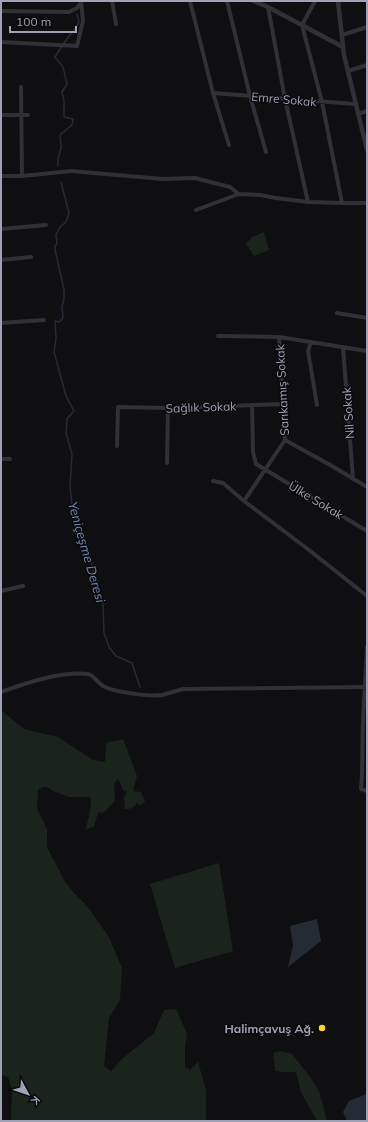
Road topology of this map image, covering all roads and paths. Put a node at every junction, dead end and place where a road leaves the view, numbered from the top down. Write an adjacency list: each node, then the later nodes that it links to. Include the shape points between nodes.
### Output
1 (112, 1): 10 (street)
2 (190, 1): 19 (street)
3 (227, 1): 20 (street)
4 (253, 1): 8 (street)
5 (315, 1): 11 (street)
6 (338, 1): 13 (street)
7 (81, 2): 9 (street, via 77,8 69,12); 14 (street, via 83,21 77,46)
8 (268, 7): 11 (street); 21 (street)
9 (1, 11)
10 (116, 24)
11 (302, 25): 15 (street); 22 (street)
12 (367, 27): 13 (street)
13 (342, 35): 15 (street)
14 (1, 42)
15 (343, 47): 17 (street)
16 (367, 65): 17 (street)
17 (348, 71): 23 (street)
18 (21, 87): 26 (street)
19 (213, 93): 20 (street, Emre Sokak); 29 (street)
20 (250, 96): 21 (street, Emre Sokak); 31 (street)
21 (285, 99): 22 (street, Emre Sokak); 35 (street)
22 (322, 102): 23 (street, Emre Sokak); 37 (street)
23 (355, 104): 25 (street)
24 (367, 111): 25 (street)
25 (358, 114): 30 (street)
26 (22, 115): 27 (street); 28 (street); 33 (street)
27 (28, 115)
28 (1, 116)
29 (229, 145)
30 (367, 150)
31 (266, 152)
32 (1, 176): 33 (street)
33 (22, 176): 34 (street, via 71,171 163,179 195,178 230,187)
34 (239, 194): 35 (street); 38 (street)
35 (308, 202): 37 (street)
36 (367, 202): 37 (street)
37 (342, 203)
38 (196, 210)
39 (46, 225): 40 (street)
40 (1, 229)
41 (31, 257): 42 (street)
42 (1, 260)
43 (337, 313): 44 (street)
44 (367, 318)
45 (44, 320): 46 (street)
46 (1, 323)
47 (218, 336): 48 (street)
48 (279, 337): 49 (street); 52 (street, Sarıkamış Sokak)
49 (311, 342): 50 (street); 53 (street, via 308,351)
50 (343, 347): 51 (street); 62 (street, Nil Sokak)
51 (367, 351)
52 (283, 404): 54 (street, Sağlık Sokak); 56 (street, Sarıkamış Sokak)
53 (317, 404)
54 (252, 405): 55 (street, Sağlık Sokak); 61 (street, via 253,452 256,464)
55 (168, 408): 57 (street, Sağlık Sokak, via 118,407); 60 (street)
56 (286, 440): 61 (street, Sarıkamış Sokak); 62 (street)
57 (117, 446)
58 (1, 459): 59 (street)
59 (10, 459)
60 (167, 463)
61 (265, 469): 65 (street, Sarıkamış Sokak); 66 (street, Ülke Sokak)
62 (353, 479): 64 (street)
63 (213, 481): 65 (street, via 223,484)
64 (367, 487)
65 (244, 501): 69 (street)
66 (367, 531)
67 (23, 586): 68 (street)
68 (1, 591)
69 (367, 596)
70 (367, 648): 71 (street)
71 (366, 687): 72 (street, via 183,689 161,695 134,694 104,686 90,674 78,674 59,675); 73 (street, via 361,789)
72 (1, 692)
73 (367, 791)

